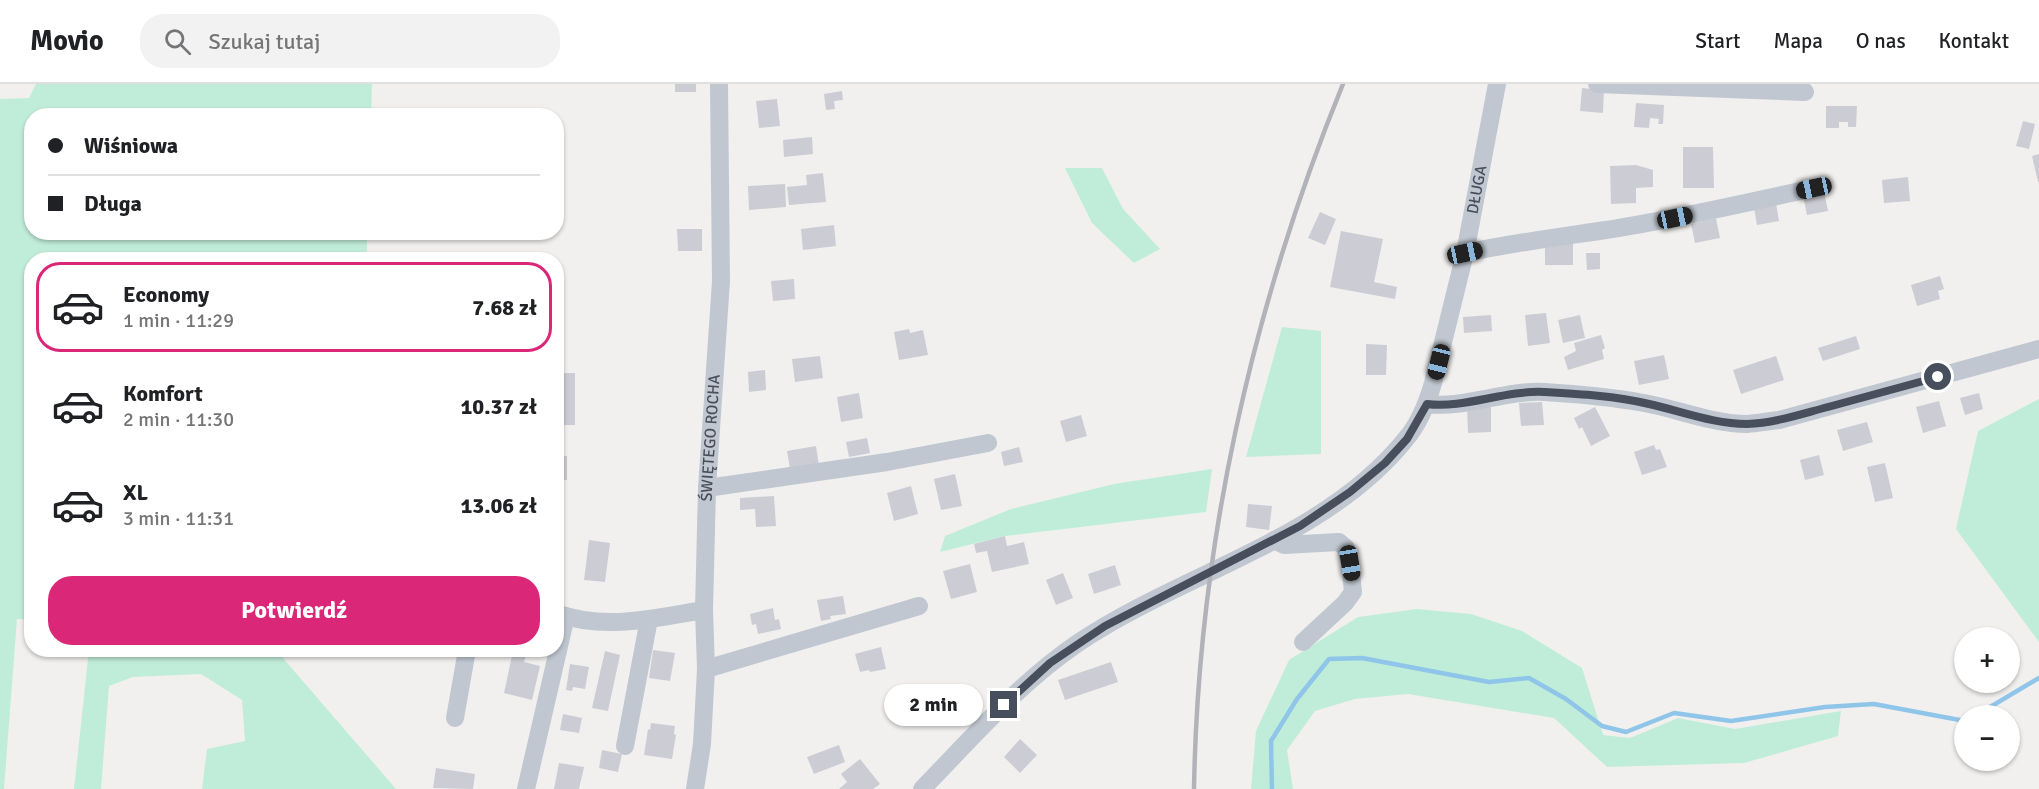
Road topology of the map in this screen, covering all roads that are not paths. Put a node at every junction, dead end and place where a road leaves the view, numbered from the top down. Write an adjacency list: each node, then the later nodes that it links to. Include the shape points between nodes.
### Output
1 (719, 84): 10 (street, ŚWIĘTEGO ROCHA, via 721,281)
2 (1497, 84): 6 (street, DŁUGA)
3 (1597, 84): 4 (street)
4 (1805, 92)
5 (1814, 188): 6 (street, via 1675,218)
6 (1465, 253): 8 (street, DŁUGA)
7 (2039, 349): 8 (street, via 1779,420 1747,424 1646,403 1574,394 1508,394 1443,406)
8 (1427, 404): 11 (street, DŁUGA, via 1407,439 1385,463 1333,504)
9 (988, 443): 10 (street)
10 (707, 488): 13 (street, ŚWIĘTEGO ROCHA)
11 (1274, 540): 16 (street, via 1284,545 1339,542 1346,548 1353,592); 24 (street, DŁUGA, via 1105,626 1050,663)
12 (919, 606): 19 (street)
13 (704, 610): 15 (street); 19 (street, ŚWIĘTEGO ROCHA)
14 (564, 615): 15 (street, via 593,622)
15 (649, 619): 21 (street)
16 (1304, 642)
17 (466, 657): 20 (street)
18 (552, 657): 22 (street)
19 (706, 669): 23 (street, ŚWIĘTEGO ROCHA)
20 (455, 718)
21 (625, 746)
22 (526, 789)
23 (695, 789)
24 (922, 789)

